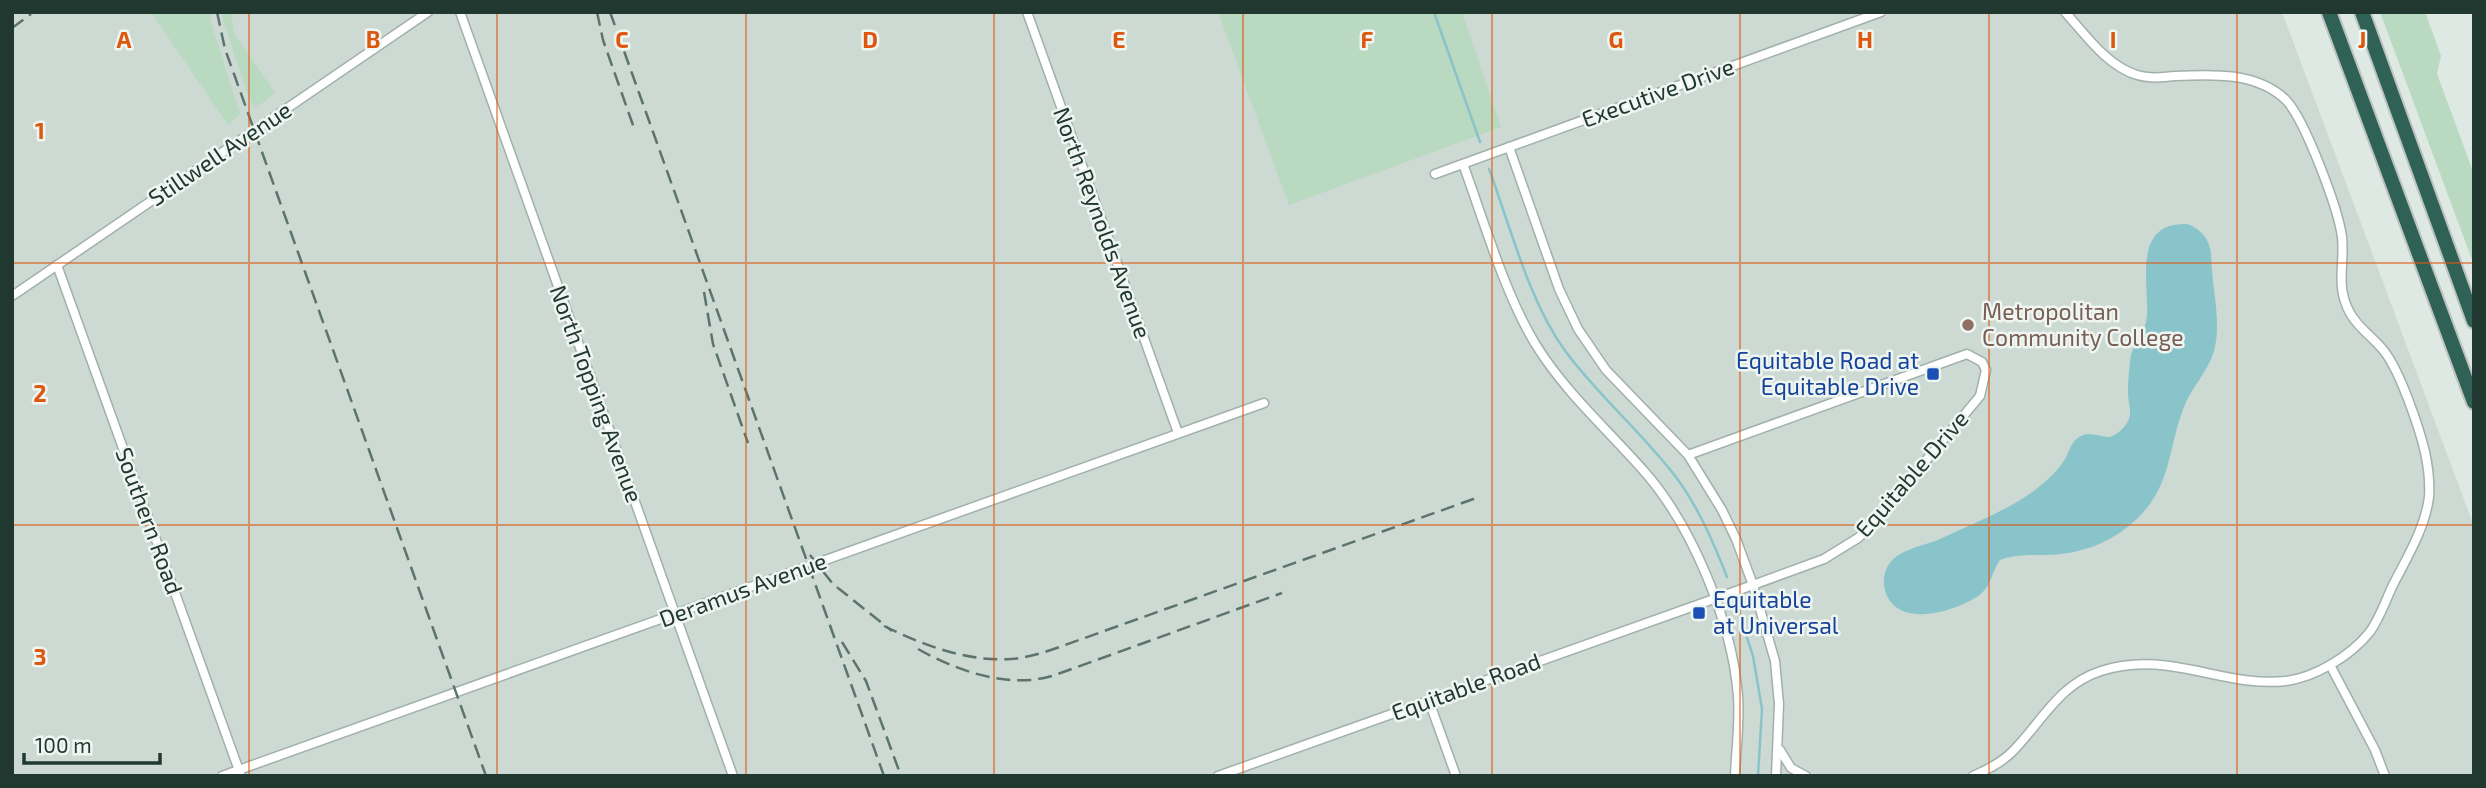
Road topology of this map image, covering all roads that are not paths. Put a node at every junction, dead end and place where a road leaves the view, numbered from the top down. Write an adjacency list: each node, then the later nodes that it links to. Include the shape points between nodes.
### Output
1 (428, 12): 11 (street, Stillwell Avenue)
2 (460, 12): 20 (street, North Topping Avenue)
3 (1027, 12): 16 (street, North Reynolds Avenue)
4 (1881, 12): 8 (street, Executive Drive)
5 (2065, 12): 21 (street, via 2126,71 2153,78 2252,80 2284,98 2304,126 2339,221 2345,303 2394,367 2425,451 2429,497 2422,524 2369,633)
6 (2329, 12): 14 (highway)
7 (2362, 12): 13 (highway)
8 (1509, 147): 9 (street, Executive Drive); 17 (street, via 1559,289 1578,329 1606,370)
9 (1463, 164): 10 (street, Executive Drive); 19 (street, via 1512,296 1535,344 1557,377 1665,498 1691,541)
10 (1435, 174)
11 (57, 265): 12 (street, Stillwell Avenue); 24 (street, Southern Road)
12 (12, 296)
13 (2474, 321)
14 (2474, 401)
15 (1264, 402): 16 (street, Deramus Avenue)
16 (1178, 433): 20 (street, Deramus Avenue)
17 (1688, 455): 18 (street, via 1722,510); 18 (street, Equitable Drive, via 1966,354 1982,362 1986,370 1980,396 1858,538 1824,559)
18 (1753, 585): 19 (street, Equitable Drive); 23 (street, via 1777,672)
19 (1714, 598): 22 (street, Equitable Road); 29 (street, via 1738,698)
20 (675, 614): 24 (street, Deramus Avenue); 26 (street, North Topping Avenue)
21 (2330, 665): 32 (street, via 2288,681 2152,663 2102,670 2076,682 2012,752); 33 (street)
22 (1429, 701): 27 (street, Equitable Road); 28 (street)
23 (1778, 745): 30 (street); 31 (street, via 1791,768)
24 (240, 773): 25 (street, Deramus Avenue)
25 (222, 776)
26 (733, 776)
27 (1218, 776)
28 (1456, 776)
29 (1735, 776)
30 (1776, 776)
31 (1806, 776)
32 (1973, 776)
33 (2385, 776)

